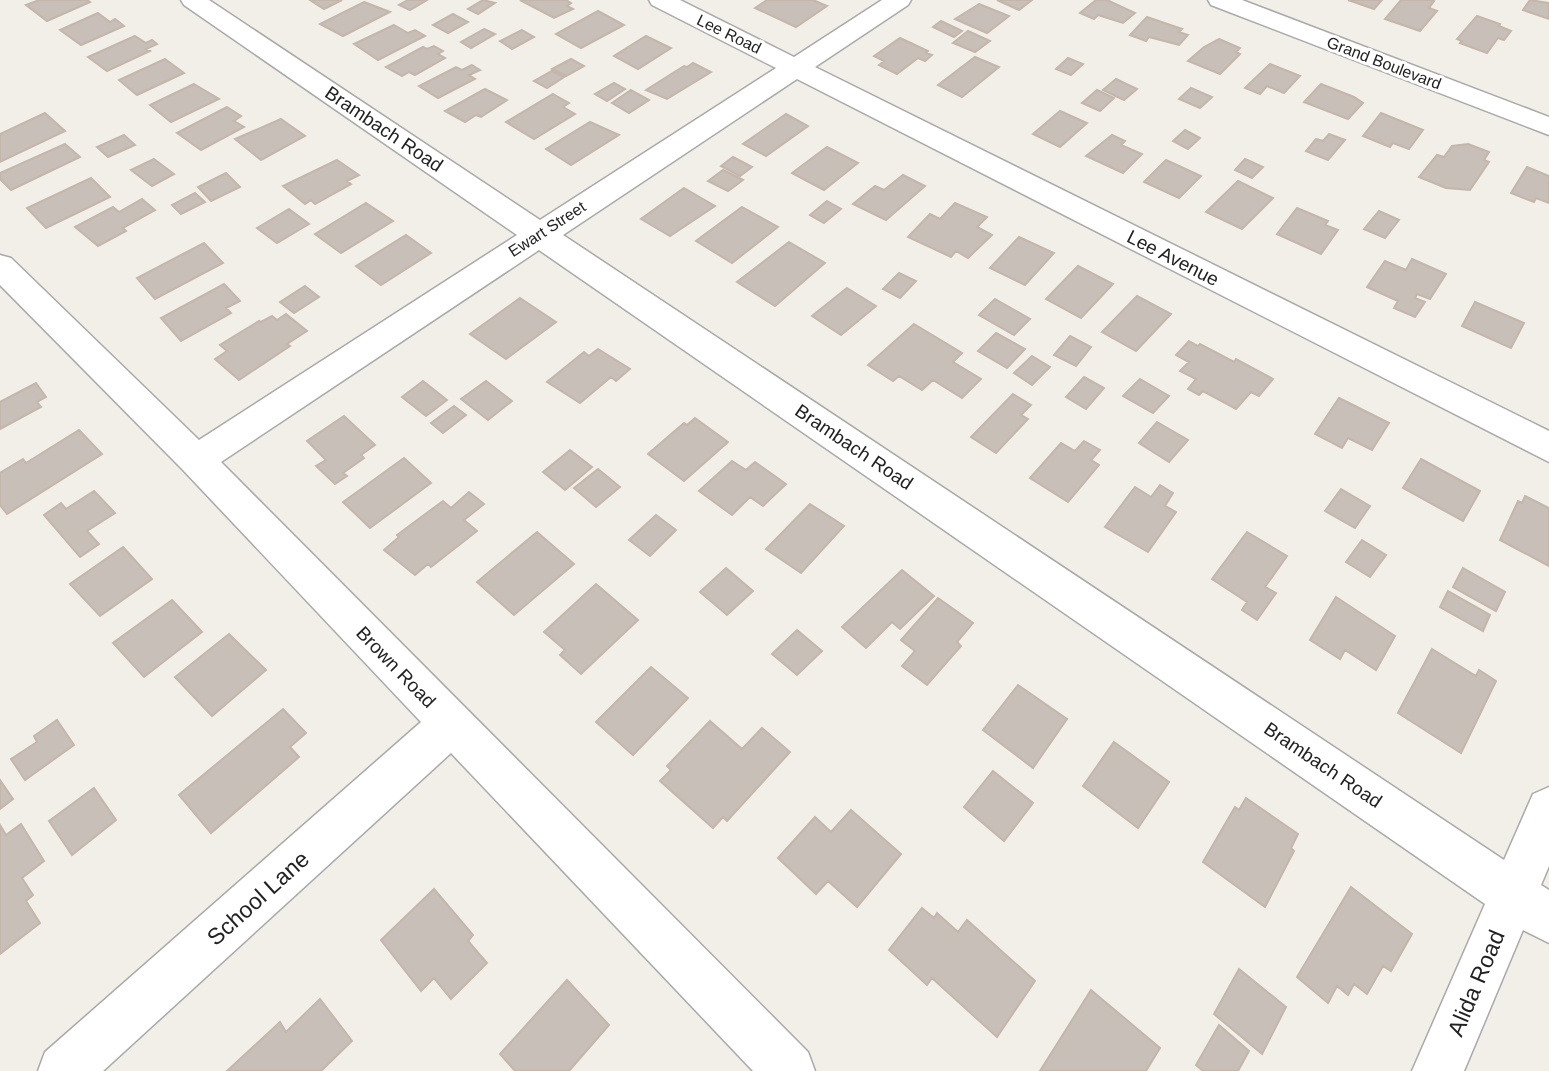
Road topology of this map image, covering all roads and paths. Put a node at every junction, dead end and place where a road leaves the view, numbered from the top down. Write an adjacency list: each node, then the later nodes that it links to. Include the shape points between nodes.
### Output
1 (193, 0): 7 (street, Brambach Road)
2 (661, 0): 5 (street, Lee Road)
3 (899, 0): 5 (street, Ewart Street)
4 (1220, 0): 6 (street, Grand Boulevard)
5 (798, 68): 7 (street, Ewart Street); 9 (street, Lee Avenue)
6 (1549, 127)
7 (539, 234): 10 (street, Ewart Street); 13 (street, Brambach Road)
8 (0, 266): 10 (street, Brown Road)
9 (1549, 448)
10 (196, 460): 11 (street, Brown Road)
11 (451, 724): 14 (street, School Lane); 15 (street, Brown Road)
12 (1549, 810): 13 (street, Alida Road)
13 (1531, 907): 16 (street, Alida Road)
14 (64, 1071)
15 (789, 1071)
16 (1438, 1071)

